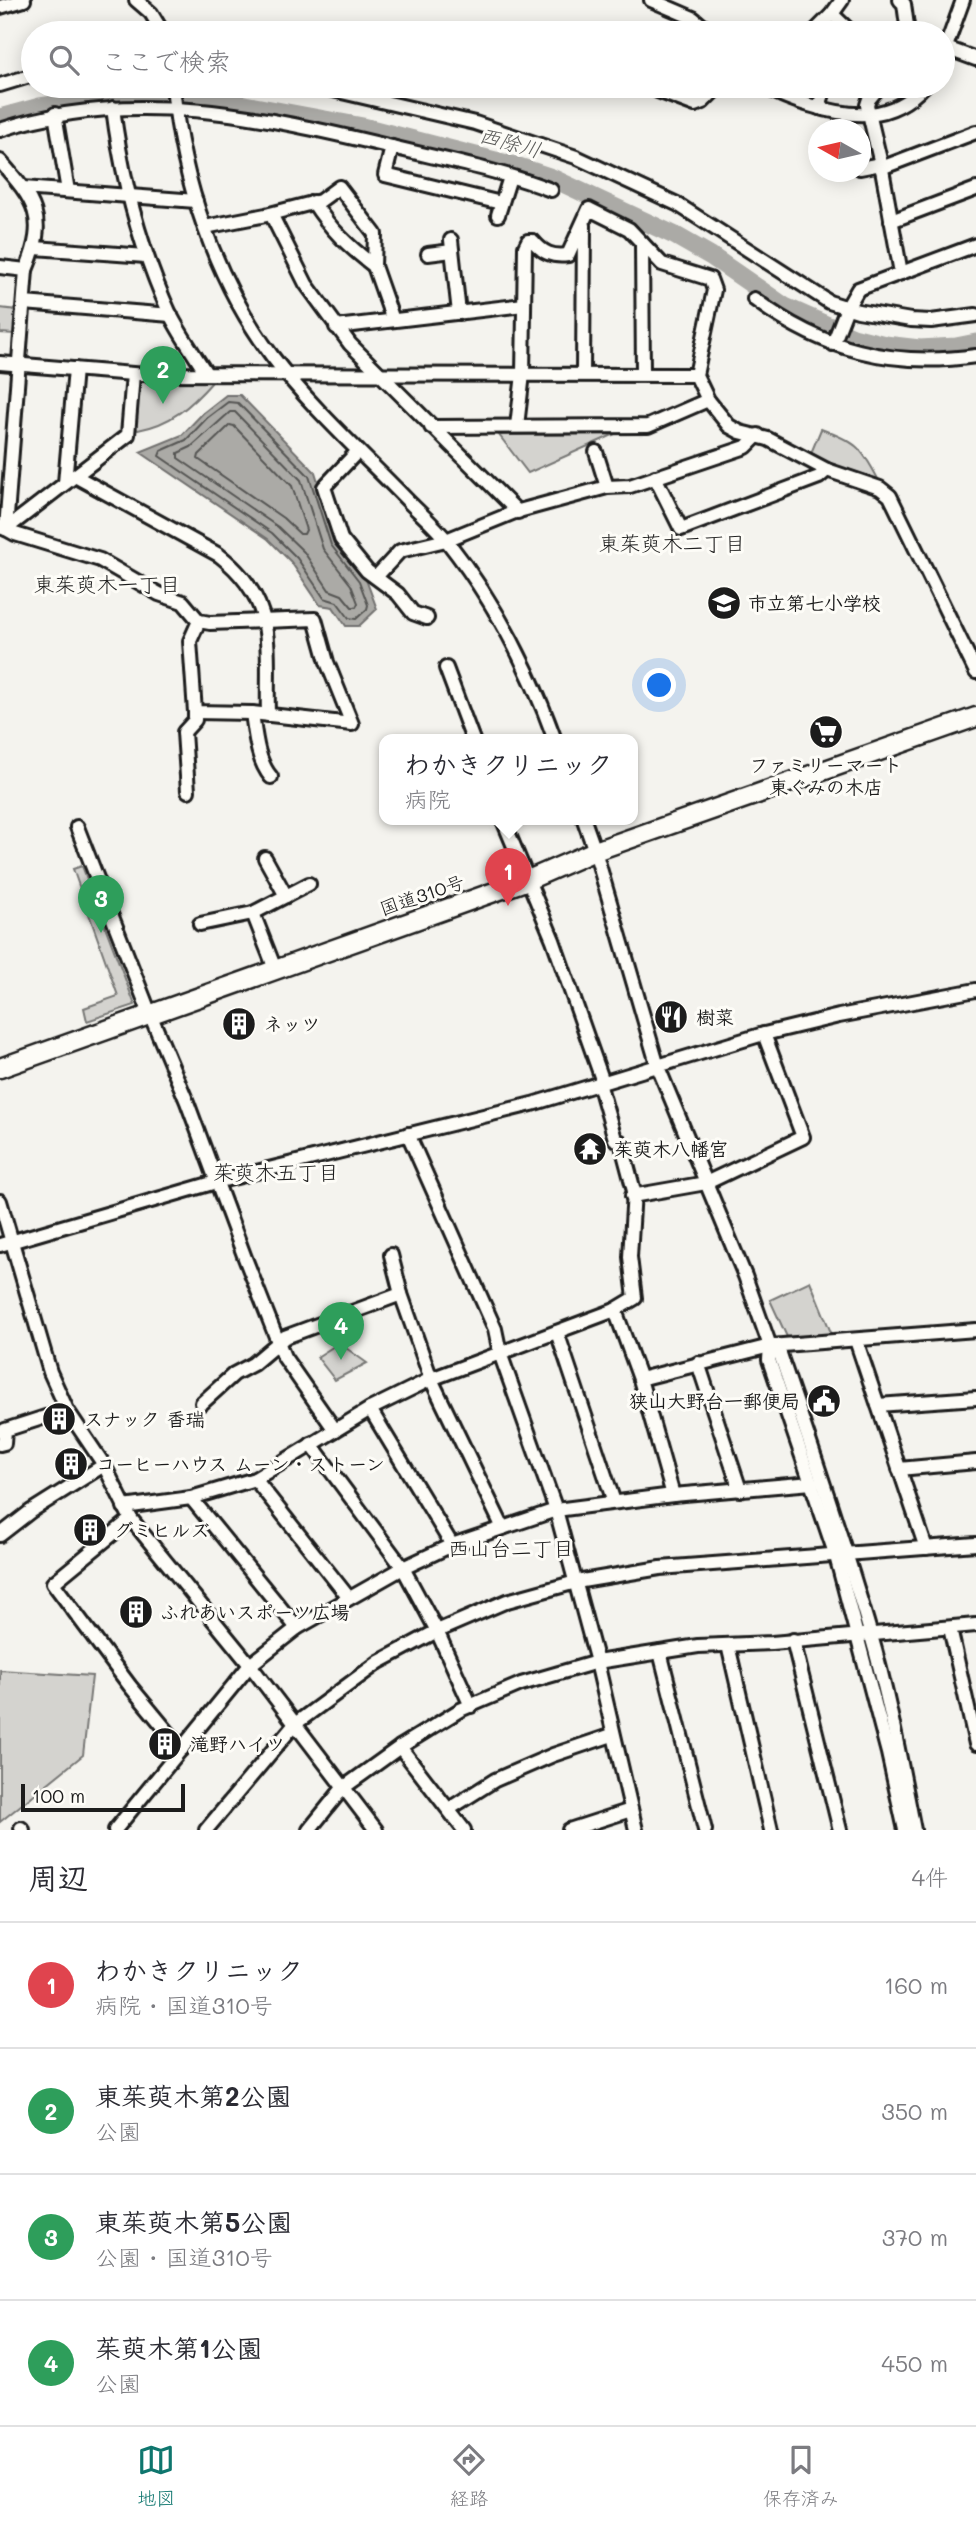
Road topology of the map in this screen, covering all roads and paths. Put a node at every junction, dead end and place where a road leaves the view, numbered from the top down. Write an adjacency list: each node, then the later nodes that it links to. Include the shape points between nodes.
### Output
1 (24, 0): 7 (street)
2 (136, 0): 9 (street)
3 (651, 0): 10 (street, via 682,11)
4 (842, 0): 8 (street)
5 (900, 0): 13 (street)
6 (958, 1): 14 (street)
7 (0, 7)
8 (832, 14): 11 (street); 12 (street)
9 (156, 21)
10 (692, 21)
11 (825, 21)
12 (839, 21)
13 (906, 21)
14 (952, 21)
15 (955, 54): 16 (street)
16 (976, 59)
17 (21, 79): 18 (street)
18 (0, 85)
19 (174, 98): 27 (street)
20 (369, 98): 62 (street, via 475,122 576,157 677,204 829,302)
21 (676, 98): 22 (street, via 695,105)
22 (708, 98)
23 (787, 98): 29 (street)
24 (822, 98): 29 (street)
25 (870, 98): 31 (street)
26 (910, 98): 31 (street)
27 (175, 106): 28 (street); 34 (street, via 259,117); 44 (street)
28 (113, 108): 30 (street); 43 (street)
29 (819, 108): 31 (street)
30 (55, 114): 32 (street); 42 (street)
31 (870, 115): 36 (street)
32 (0, 130)
33 (976, 132): 36 (street)
34 (392, 147): 38 (street); 38 (street, via 385,175 499,209)
35 (0, 161): 39 (street)
36 (881, 166): 37 (street); 48 (street)
37 (871, 167)
38 (510, 177): 41 (street)
39 (23, 188): 42 (street); 52 (street, via 38,217)
40 (976, 189): 48 (street)
41 (551, 190)
42 (68, 191): 43 (street)
43 (128, 196): 44 (street); 54 (street)
44 (196, 201): 49 (street)
45 (313, 202): 46 (street); 55 (street, via 345,244); 55 (street, via 339,187 375,234)
46 (271, 214): 49 (street); 67 (street, via 306,284)
47 (584, 221): 50 (street, via 589,209 629,229); 61 (street, via 568,255 542,252 528,241 524,247); 77 (street)
48 (891, 221): 58 (street)
49 (205, 227): 79 (street, via 236,298)
50 (642, 243): 78 (street); 80 (street, via 662,264 713,283)
51 (976, 245): 58 (street)
52 (35, 248): 54 (street); 57 (street)
53 (428, 254): 63 (street, via 451,246)
54 (146, 256): 65 (street)
55 (374, 265): 66 (street)
56 (0, 267): 57 (street)
57 (26, 270): 60 (street)
58 (901, 273): 62 (street, via 858,289)
59 (754, 299): 68 (street, via 788,323)
60 (24, 303): 65 (street); 71 (street)
61 (524, 305): 63 (street); 76 (street)
62 (847, 309): 64 (street, via 931,321); 68 (street)
63 (459, 313): 66 (street)
64 (976, 315)
65 (171, 316): 73 (street)
66 (393, 320): 67 (street)
67 (336, 327): 75 (street)
68 (834, 341): 69 (street, via 866,353 918,360)
69 (976, 356)
70 (0, 363): 71 (street)
71 (19, 365): 72 (street); 92 (street)
72 (75, 369): 74 (street); 89 (street)
73 (206, 373): 74 (street); 79 (street)
74 (133, 374): 89 (street, via 128,435)
75 (378, 374): 76 (street); 79 (street); 83 (street)
76 (523, 374): 77 (street); 82 (street)
77 (583, 374): 78 (street)
78 (643, 374): 80 (street)
79 (287, 375): 85 (street)
80 (696, 375): 81 (street)
81 (708, 400): 82 (street, via 648,426); 84 (street, via 729,426)
82 (517, 426): 83 (street)
83 (431, 427): 91 (street)
84 (758, 435): 87 (street); 88 (street, via 747,446)
85 (358, 451): 93 (street); 94 (street, via 324,486 341,539)
86 (596, 452): 90 (street)
87 (827, 470): 88 (street, via 681,529); 99 (street, via 880,488 890,496)
88 (655, 477): 90 (street, via 630,486)
89 (70, 480): 92 (street); 97 (street, via 219,555 248,583)
90 (607, 487): 91 (street)
91 (518, 512): 93 (street)
92 (3, 528): 96 (street, via 100,560 159,594 183,602)
93 (446, 540): 94 (street, via 400,551); 105 (street, via 505,624)
94 (376, 578): 95 (street, via 414,613)
95 (427, 618)
96 (199, 621): 97 (street); 100 (street, via 190,641)
97 (266, 622): 102 (street); 102 (street, via 315,620 352,724)
98 (446, 668): 104 (street)
99 (976, 671)
100 (195, 712): 101 (street); 107 (street, via 195,720 184,732)
101 (252, 713): 102 (street); 106 (street, via 256,740)
102 (268, 715)
103 (976, 717): 111 (highway, 国道310号)
104 (470, 734)
105 (553, 734)
106 (271, 777)
107 (188, 791)
108 (505, 825): 113 (street)
109 (586, 825): 111 (street)
110 (77, 827): 120 (street)
111 (595, 851): 113 (highway, 国道310号); 122 (street)
112 (265, 858): 115 (street)
113 (528, 880): 118 (highway, 国道310号); 124 (street, via 567,976)
114 (309, 884): 115 (street)
115 (286, 896): 116 (street)
116 (253, 913): 117 (street); 118 (street)
117 (200, 923)
118 (275, 969): 120 (highway, 国道310号)
119 (976, 990): 121 (street)
120 (149, 1014): 123 (highway, 国道310号); 126 (street)
121 (764, 1034): 122 (street); 127 (street, via 803,1137)
122 (658, 1067): 124 (street); 127 (street)
123 (0, 1068)
124 (601, 1082): 125 (street); 128 (street, via 615,1139 621,1142)
125 (408, 1135): 126 (street); 139 (street, via 490,1318)
126 (216, 1182): 130 (street); 137 (street)
127 (706, 1183): 128 (street); 138 (street)
128 (632, 1196): 133 (street, via 630,1257 635,1298)
129 (0, 1201): 130 (street)
130 (5, 1243): 147 (street)
131 (391, 1255): 132 (street)
132 (401, 1294): 137 (street); 141 (street)
133 (615, 1310): 135 (street); 142 (street)
134 (976, 1330): 136 (street)
135 (557, 1332): 139 (street); 159 (street)
136 (856, 1340): 138 (street); 145 (street)
137 (279, 1343): 144 (street); 148 (street)
138 (770, 1346): 140 (street); 155 (street, via 769,1360); 167 (street, via 780,1353)
139 (500, 1353): 141 (street); 160 (street)
140 (698, 1363): 142 (street); 156 (street)
141 (431, 1379): 146 (street); 162 (street)
142 (640, 1379): 157 (street)
143 (976, 1398): 145 (street)
144 (202, 1403)
145 (878, 1405): 153 (street)
146 (370, 1409): 148 (street); 165 (street)
147 (68, 1410): 149 (street, via 5,1430); 152 (street)
148 (335, 1430): 150 (street)
149 (0, 1444)
150 (311, 1444): 154 (street); 168 (street)
151 (976, 1462): 153 (street)
152 (104, 1465): 161 (street); 163 (street)
153 (899, 1469): 166 (street)
154 (255, 1479): 158 (street); 170 (street)
155 (811, 1483): 156 (street); 167 (street)
156 (740, 1490): 157 (street)
157 (673, 1495): 159 (street)
158 (191, 1498): 161 (street); 173 (street)
159 (614, 1502): 160 (street)
160 (556, 1510): 162 (street); 169 (street)
161 (128, 1513): 180 (street); 186 (street, via 54,1583)
162 (503, 1528): 165 (street)
163 (0, 1535)
164 (976, 1544): 166 (street)
165 (452, 1545): 168 (street)
166 (926, 1548): 167 (street)
167 (841, 1555): 169 (street, via 660,1568); 175 (street)
168 (403, 1567): 170 (street); 174 (street)
169 (576, 1582): 174 (street, via 507,1601); 179 (street)
170 (349, 1598): 173 (street)
171 (976, 1625): 172 (street)
172 (950, 1628): 175 (street); 184 (street)
173 (297, 1629): 180 (street)
174 (437, 1631): 181 (street); 182 (street, via 379,1662)
175 (865, 1636): 176 (street); 200 (street); 201 (street, via 893,1725)
176 (793, 1640): 177 (street); 199 (street)
177 (727, 1645): 178 (street); 198 (street)
178 (660, 1652): 179 (street); 197 (street)
179 (597, 1662): 181 (street, via 521,1684); 183 (street)
180 (250, 1665): 182 (street); 186 (street)
181 (471, 1706): 185 (street)
182 (295, 1724): 187 (street); 191 (street)
183 (612, 1735): 188 (street, via 495,1780); 189 (street)
184 (976, 1744)
185 (400, 1747): 187 (street); 188 (street)
186 (182, 1749): 190 (street)
187 (343, 1788): 192 (street); 193 (street)
188 (449, 1809): 194 (street)
189 (631, 1810): 195 (street); 196 (street)
190 (115, 1830)
191 (206, 1830)
192 (309, 1830)
193 (376, 1830)
194 (464, 1830)
195 (569, 1830)
196 (636, 1830)
197 (705, 1830)
198 (771, 1830)
199 (840, 1830)
200 (905, 1830)
201 (914, 1830)

